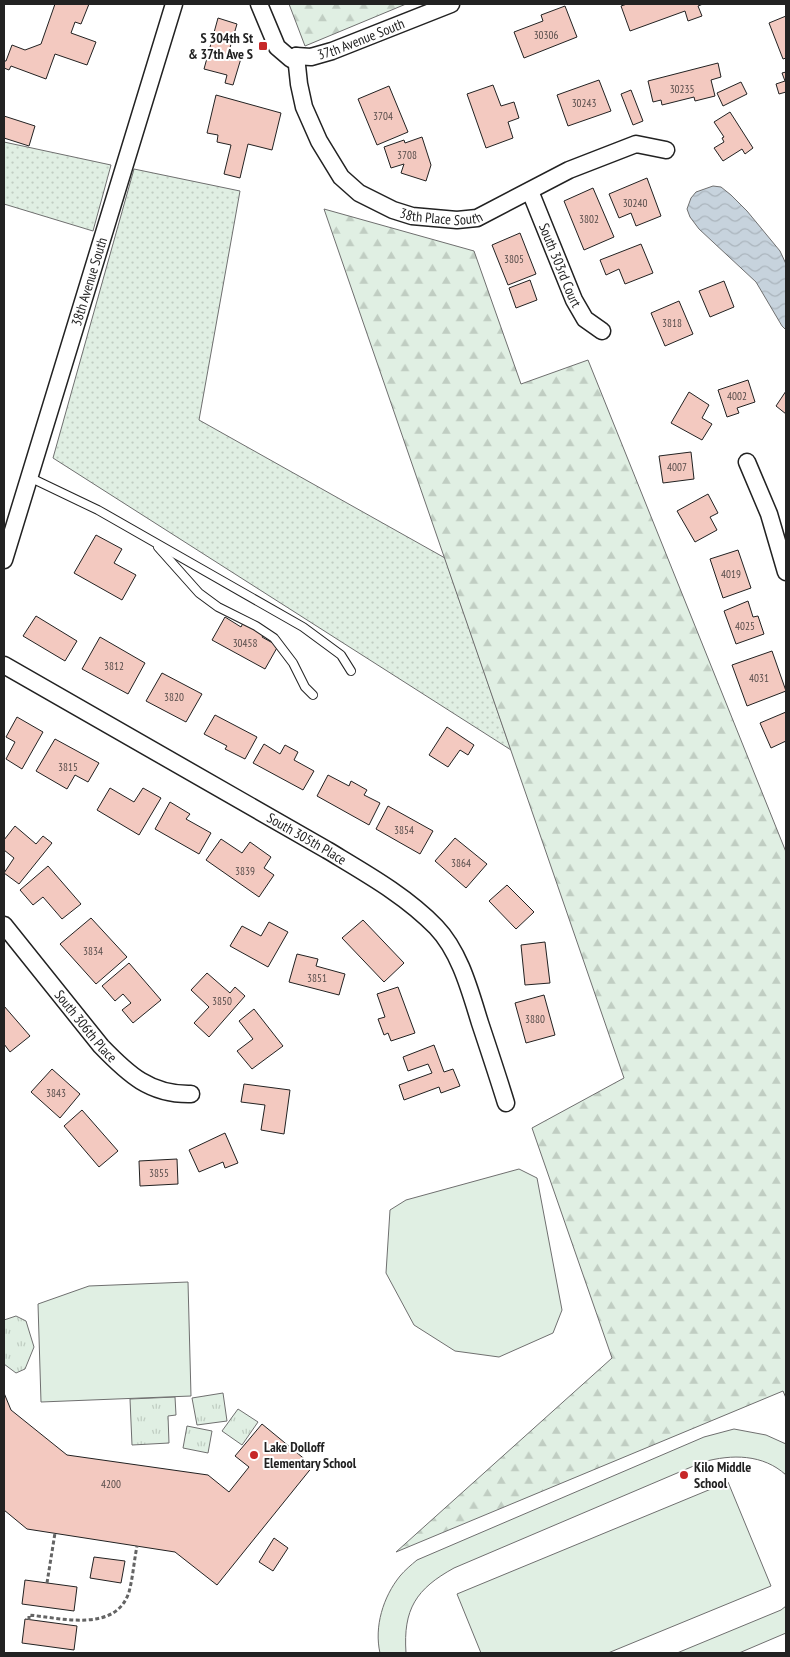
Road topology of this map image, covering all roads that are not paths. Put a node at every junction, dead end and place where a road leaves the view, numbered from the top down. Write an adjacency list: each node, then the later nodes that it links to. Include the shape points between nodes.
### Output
1 (174, 4): 9 (street, 38th Avenue South)
2 (259, 4): 4 (street, via 277,47 292,59)
3 (452, 4): 4 (street, 37th Avenue South, via 332,51 311,57)
4 (296, 56): 6 (street, 38th Place South, via 300,95 319,141 341,177 359,193 412,216 457,220 477,218)
5 (666, 150): 6 (street, 38th Place South, via 636,144 569,170)
6 (530, 191): 7 (street, South 303rd Court, via 574,300 585,320)
7 (602, 331)
8 (747, 462): 12 (street, via 769,514)
9 (29, 477): 10 (lane); 11 (street, 38th Avenue South)
10 (152, 540): 14 (lane, via 303,627 341,655); 15 (lane, via 199,593 274,638)
11 (4, 560)
12 (786, 572)
13 (4, 665): 18 (street, South 305th Place, via 327,850 410,904 437,928 456,957 471,993)
14 (351, 671)
15 (313, 695)
16 (4, 925): 17 (street, South 306th Place, via 101,1046 128,1072 163,1092)
17 (190, 1094)
18 (506, 1103)

